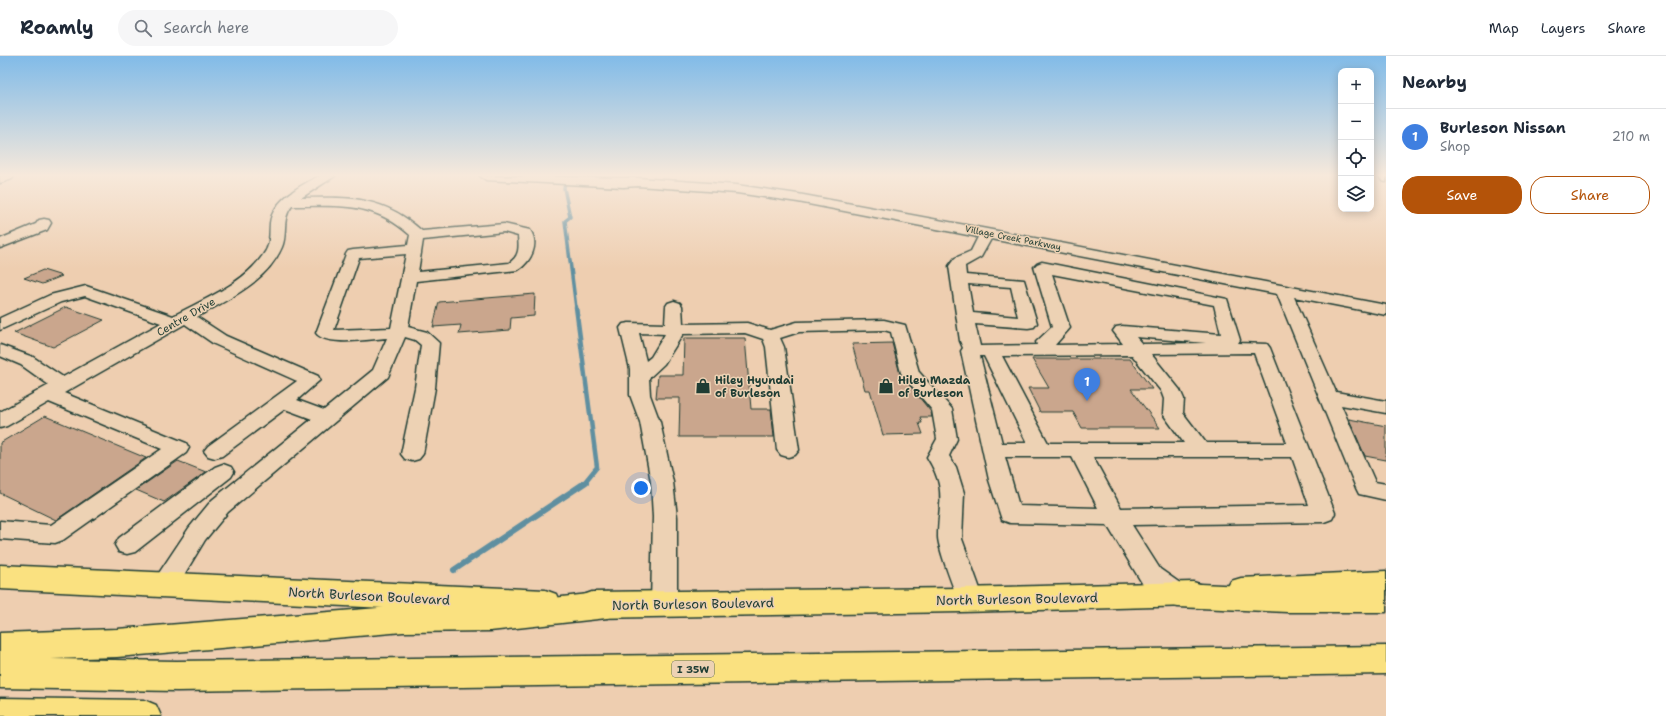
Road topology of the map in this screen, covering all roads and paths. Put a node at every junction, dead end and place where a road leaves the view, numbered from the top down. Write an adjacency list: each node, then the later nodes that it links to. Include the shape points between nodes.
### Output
1 (286, 207): 14 (street, Centre Drive, via 278,219 276,246 263,266 240,286)
2 (369, 207): 6 (street, via 406,223)
3 (846, 207): 5 (street, Village Creek Parkway)
4 (44, 223): 7 (street)
5 (987, 233): 9 (street, via 975,255 957,266); 10 (street, Village Creek Parkway)
6 (415, 243): 8 (street); 8 (street, via 504,228 525,233 527,252 522,262 514,267); 17 (street, via 353,254 325,329 325,333 332,336)
7 (0, 244)
8 (409, 277): 17 (street)
9 (959, 278): 13 (street); 13 (street, via 1018,283 1028,323)
10 (1283, 290): 12 (street, Village Creek Parkway); 25 (street)
11 (674, 306): 16 (street)
12 (1386, 310)
13 (966, 318): 22 (street, via 969,341)
14 (181, 320): 15 (street, via 86,291 56,298); 24 (street, Centre Drive); 26 (street, via 258,358 283,366 293,374 311,380)
15 (0, 325)
16 (673, 330): 18 (street, via 747,328); 23 (street, via 674,334 658,360); 23 (street, via 630,328)
17 (398, 332): 28 (street, via 381,373); 37 (street, via 421,336 430,343 425,388)
18 (770, 336): 30 (street, via 775,347); 49 (street, via 797,327 884,325 899,329 910,373 942,409 947,439 938,457 945,467 953,493 950,539)
19 (1137, 349): 21 (street); 21 (street, via 1122,332 1231,340 1221,302 1042,267 1061,328 1045,342); 34 (street, via 1170,390 1174,399 1173,414); 35 (street, via 1261,348)
20 (0, 350): 24 (street, via 27,361)
21 (1047, 350): 22 (street)
22 (982, 351): 31 (street, via 970,351); 32 (street)
23 (639, 376): 51 (street, via 640,395 650,422 662,482 665,517)
24 (56, 390): 29 (street, Centre Drive); 43 (street, via 179,448 55,534)
25 (1327, 396): 27 (street); 39 (street, via 1367,488)
26 (282, 401): 28 (street); 36 (street)
27 (1386, 408)
28 (327, 418): 41 (street)
29 (0, 421)
30 (788, 450)
31 (993, 450): 32 (street); 42 (street, via 1010,514)
32 (1041, 450): 33 (street)
33 (1079, 450): 34 (street); 42 (street)
34 (1200, 450): 35 (street)
35 (1300, 450): 42 (street, via 1324,513)
36 (215, 451)
37 (412, 454)
38 (222, 472): 40 (street)
39 (1386, 492)
40 (195, 493): 41 (street); 44 (street)
41 (220, 506): 47 (street)
42 (1114, 518): 48 (street, via 1151,576)
43 (0, 530)
44 (127, 545)
45 (0, 576): 47 (main road, North Burleson Boulevard)
46 (1386, 583): 48 (main road, North Burleson Boulevard, via 1277,587)
47 (164, 586): 52 (main road, North Burleson Boulevard)
48 (1178, 595): 49 (main road, North Burleson Boulevard); 50 (main road, via 1287,600)
49 (971, 600): 51 (main road, North Burleson Boulevard)
50 (1386, 600)
51 (664, 604): 52 (main road, North Burleson Boulevard)
52 (607, 605): 53 (main road, via 490,618 403,619 124,642)
53 (0, 647)
54 (1386, 660): 55 (main road, I 35W, via 177,676)
55 (0, 673)
56 (0, 714): 57 (main road)
57 (144, 716)

